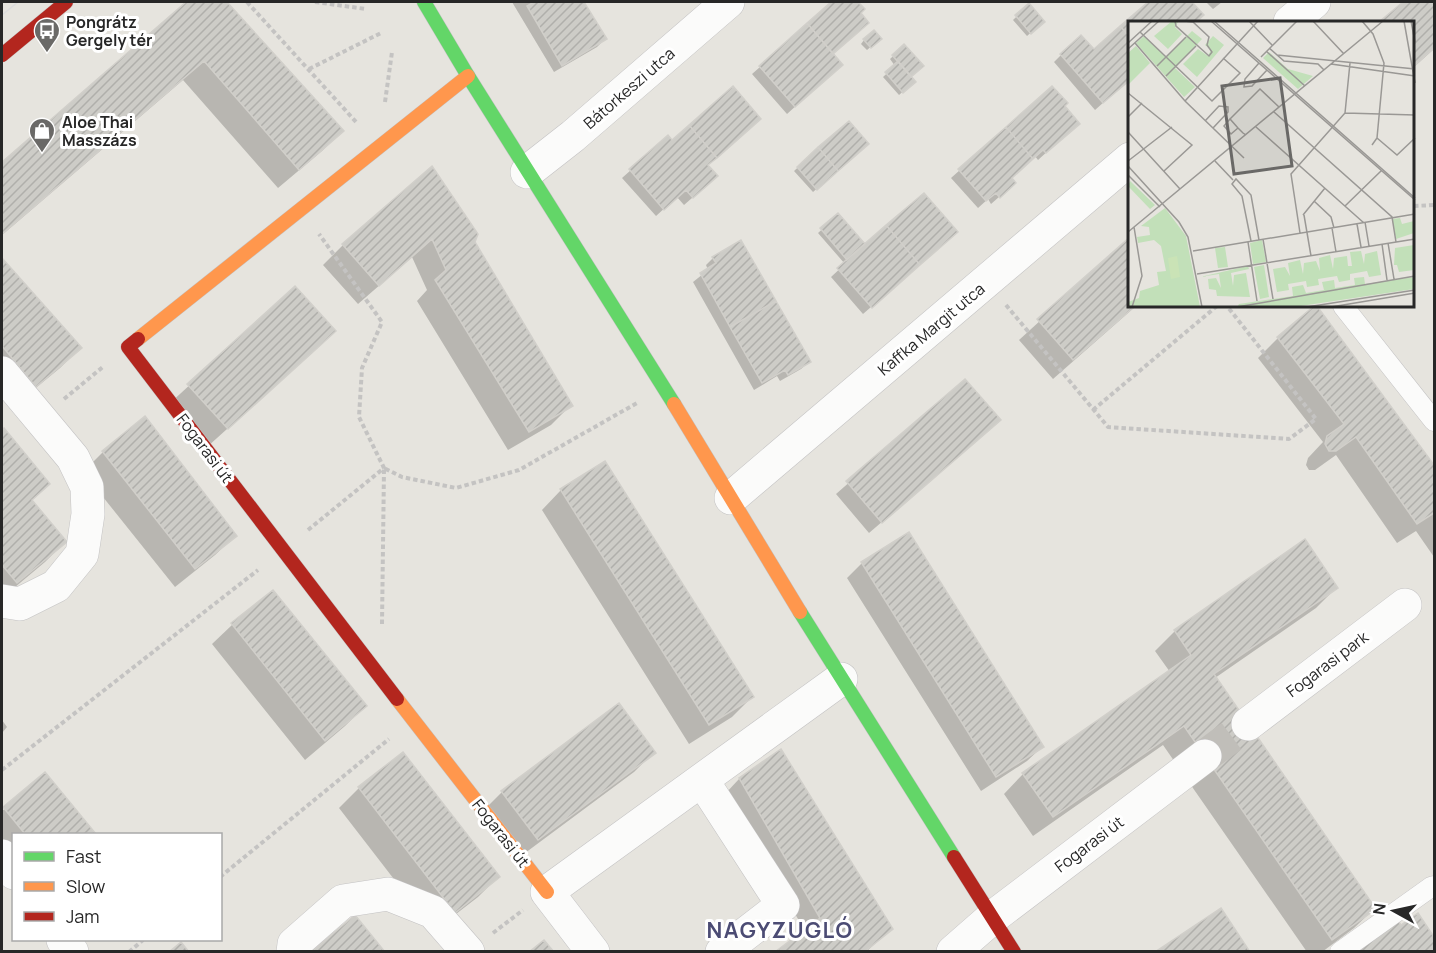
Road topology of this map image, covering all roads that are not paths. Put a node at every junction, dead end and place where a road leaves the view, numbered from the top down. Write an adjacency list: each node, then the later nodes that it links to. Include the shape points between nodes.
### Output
1 (66, 2): 6 (main road)
2 (424, 2): 7 (main road)
3 (728, 2): 9 (street, Bátorkeszi utca)
4 (1314, 2): 5 (street)
5 (1291, 21)
6 (2, 55)
7 (468, 76): 9 (main road); 23 (main road, Fogarasi út, via 128,347)
8 (1128, 161): 13 (street, Kaffka Margit utca)
9 (528, 172): 13 (main road)
10 (1345, 308): 12 (lane)
11 (5, 385): 14 (street, via 73,458 87,487 88,514 82,554 56,586 20,604)
12 (1434, 421)
13 (731, 498): 16 (main road)
14 (2, 601)
15 (1405, 604): 17 (street, Fogarasi park)
16 (841, 679): 19 (street); 24 (main road)
17 (1248, 724)
18 (1195, 764): 24 (street, Fogarasi út)
19 (702, 780): 23 (street); 28 (street, via 783,905)
20 (2, 856): 21 (street)
21 (12, 870)
22 (1434, 886): 31 (lane)
23 (547, 892): 27 (street, Fogarasi út)
24 (993, 917): 29 (street, Fogarasi út); 30 (main road)
25 (477, 945): 26 (street, via 433,912 388,894 344,901 294,944)
26 (293, 951)
27 (593, 951)
28 (722, 951)
29 (953, 951)
30 (1014, 951)
31 (1340, 951)

